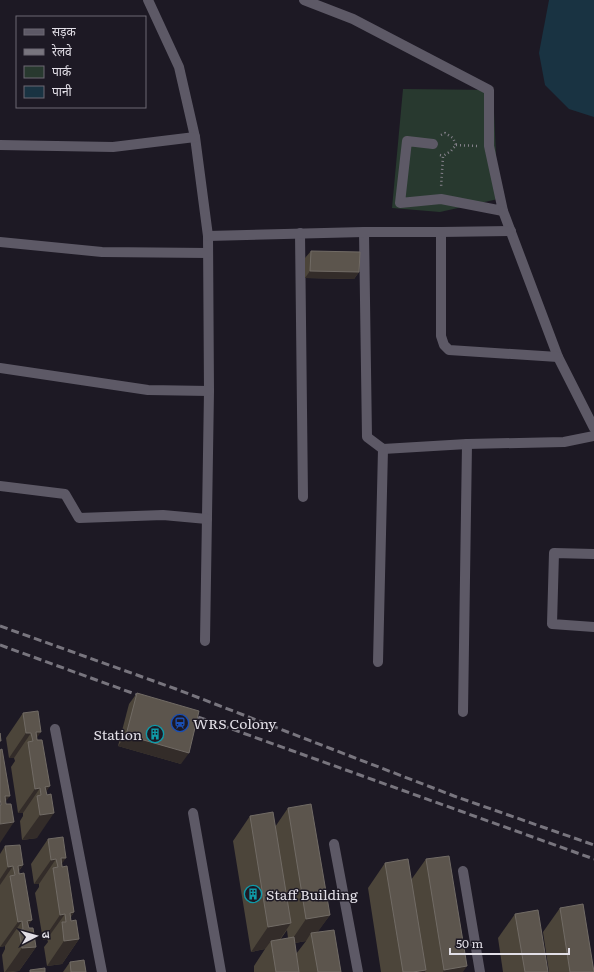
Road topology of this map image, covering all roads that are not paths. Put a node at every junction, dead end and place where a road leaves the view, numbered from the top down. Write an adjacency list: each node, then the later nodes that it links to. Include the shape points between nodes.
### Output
1 (148, 0): 3 (street, via 179,67)
2 (304, 0): 6 (street, via 353,19 489,90 489,146)
3 (195, 137): 5 (street, via 113,147); 11 (street)
4 (433, 144): 6 (street, via 407,141 400,203 441,199)
5 (0, 145)
6 (504, 212): 7 (street)
7 (511, 231): 9 (street); 14 (street)
8 (364, 232): 9 (street); 10 (street); 20 (street, via 367,437)
9 (441, 232): 14 (street, via 441,336 444,345 449,350)
10 (300, 233): 11 (street); 22 (street)
11 (208, 236): 13 (street)
12 (0, 242): 13 (street, via 102,252)
13 (208, 253): 16 (street)
14 (558, 357): 17 (street)
15 (0, 368): 16 (street, via 148,390)
16 (209, 391): 23 (street)
17 (594, 428)
18 (594, 436): 19 (street, via 564,442)
19 (467, 444): 20 (street); 28 (street)
20 (384, 449): 27 (street)
21 (0, 486): 23 (street, via 65,494 79,518 163,516)
22 (303, 497)
23 (207, 519): 26 (street)
24 (594, 554): 25 (street, via 554,553 552,624)
25 (594, 627)
26 (205, 641)
27 (378, 662)
28 (463, 712)
29 (55, 729): 33 (street)
30 (193, 813): 34 (street)
31 (334, 844): 35 (street)
32 (463, 871): 36 (street)
33 (102, 972)
34 (221, 972)
35 (358, 972)
36 (480, 972)

